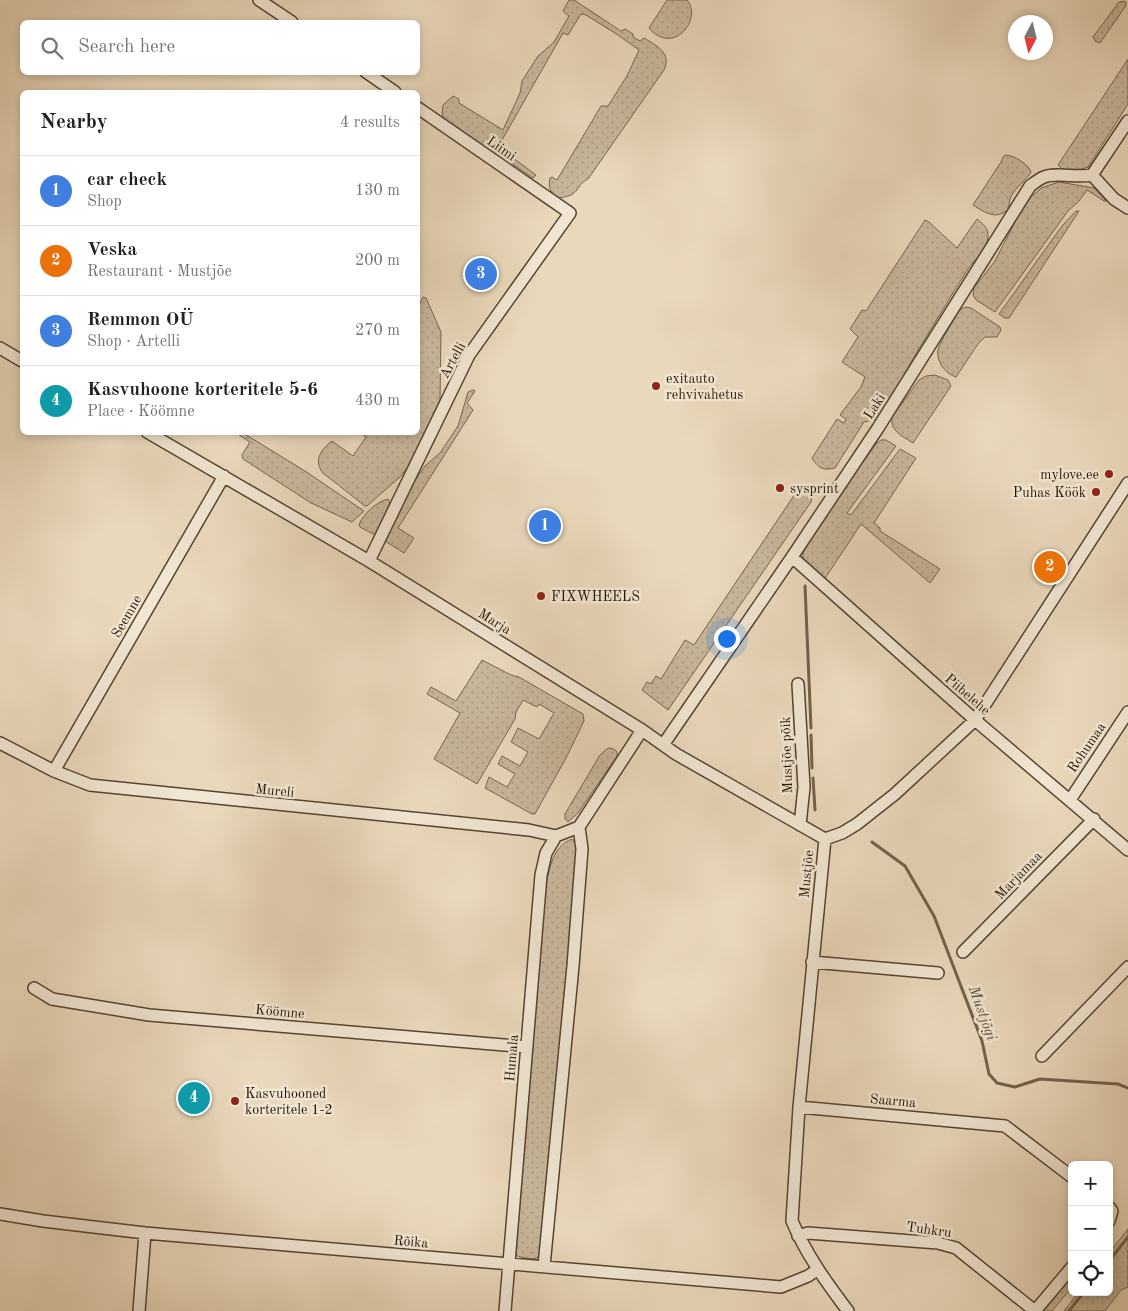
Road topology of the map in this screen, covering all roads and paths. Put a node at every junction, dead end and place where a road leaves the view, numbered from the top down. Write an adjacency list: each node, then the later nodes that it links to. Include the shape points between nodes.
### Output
1 (259, 0): 2 (street)
2 (289, 20)
3 (370, 75): 4 (street)
4 (392, 90)
5 (420, 109): 9 (street, Liimi)
6 (1128, 121): 7 (street)
7 (1092, 175): 8 (street, via 1114,199); 15 (street, Laki, via 1044,177 1030,186 893,405)
8 (1128, 208)
9 (570, 213): 16 (street, Artelli, via 469,355)
10 (0, 348): 11 (street)
11 (20, 360)
12 (152, 435): 13 (street, Marja)
13 (224, 476): 16 (street, Marja); 23 (street, Seemne)
14 (1128, 483): 19 (street, Mustjõe)
15 (792, 557): 19 (street, Piibelehe); 22 (street, Laki)
16 (369, 561): 20 (street, Marja)
17 (798, 684): 26 (street, Mustjõe põik, via 804,787)
18 (1128, 712): 24 (street, Rohumaa)
19 (975, 720): 24 (street, Piibelehe); 29 (street, Mustjõe, via 873,812 842,833)
20 (642, 730): 22 (street, Marja); 27 (street)
21 (0, 743): 23 (street, Mureli)
22 (663, 745): 26 (street, Marja)
23 (54, 771): 28 (street, Mureli, via 90,785 128,790 529,830)
24 (1070, 800): 25 (street, Piibelehe)
25 (1094, 820): 30 (street, Piibelehe); 31 (street, Marjamaa)
26 (800, 825): 29 (street, Marja)
27 (579, 827): 28 (street); 44 (street, via 582,849)
28 (556, 836): 36 (street, Humala, via 546,853 542,874)
29 (825, 839): 32 (street, Mustjõe)
30 (1128, 850)
31 (963, 952)
32 (812, 962): 34 (street); 38 (street, Mustjõe)
33 (1128, 967): 37 (street)
34 (938, 973)
35 (34, 988): 36 (street, Köömne, via 52,1000 149,1015)
36 (527, 1047): 43 (street, Humala)
37 (1042, 1056)
38 (799, 1107): 39 (street, Saarma, via 1005,1126); 42 (street, Mustjõe, via 792,1221)
39 (1068, 1174)
40 (0, 1214): 41 (street, Rõika)
41 (146, 1233): 43 (street, Rõika); 47 (street)
42 (798, 1236): 45 (street, Mustjõe); 50 (street, Tuhkru, via 808,1233 938,1243 956,1248)
43 (510, 1264): 44 (street, Rõika); 48 (street, Humala)
44 (544, 1266): 45 (street, Rõika, via 781,1287)
45 (817, 1270): 49 (street, Mustjõe)
46 (1068, 1272): 50 (street)
47 (139, 1311)
48 (505, 1311)
49 (848, 1311)
50 (1035, 1311)

